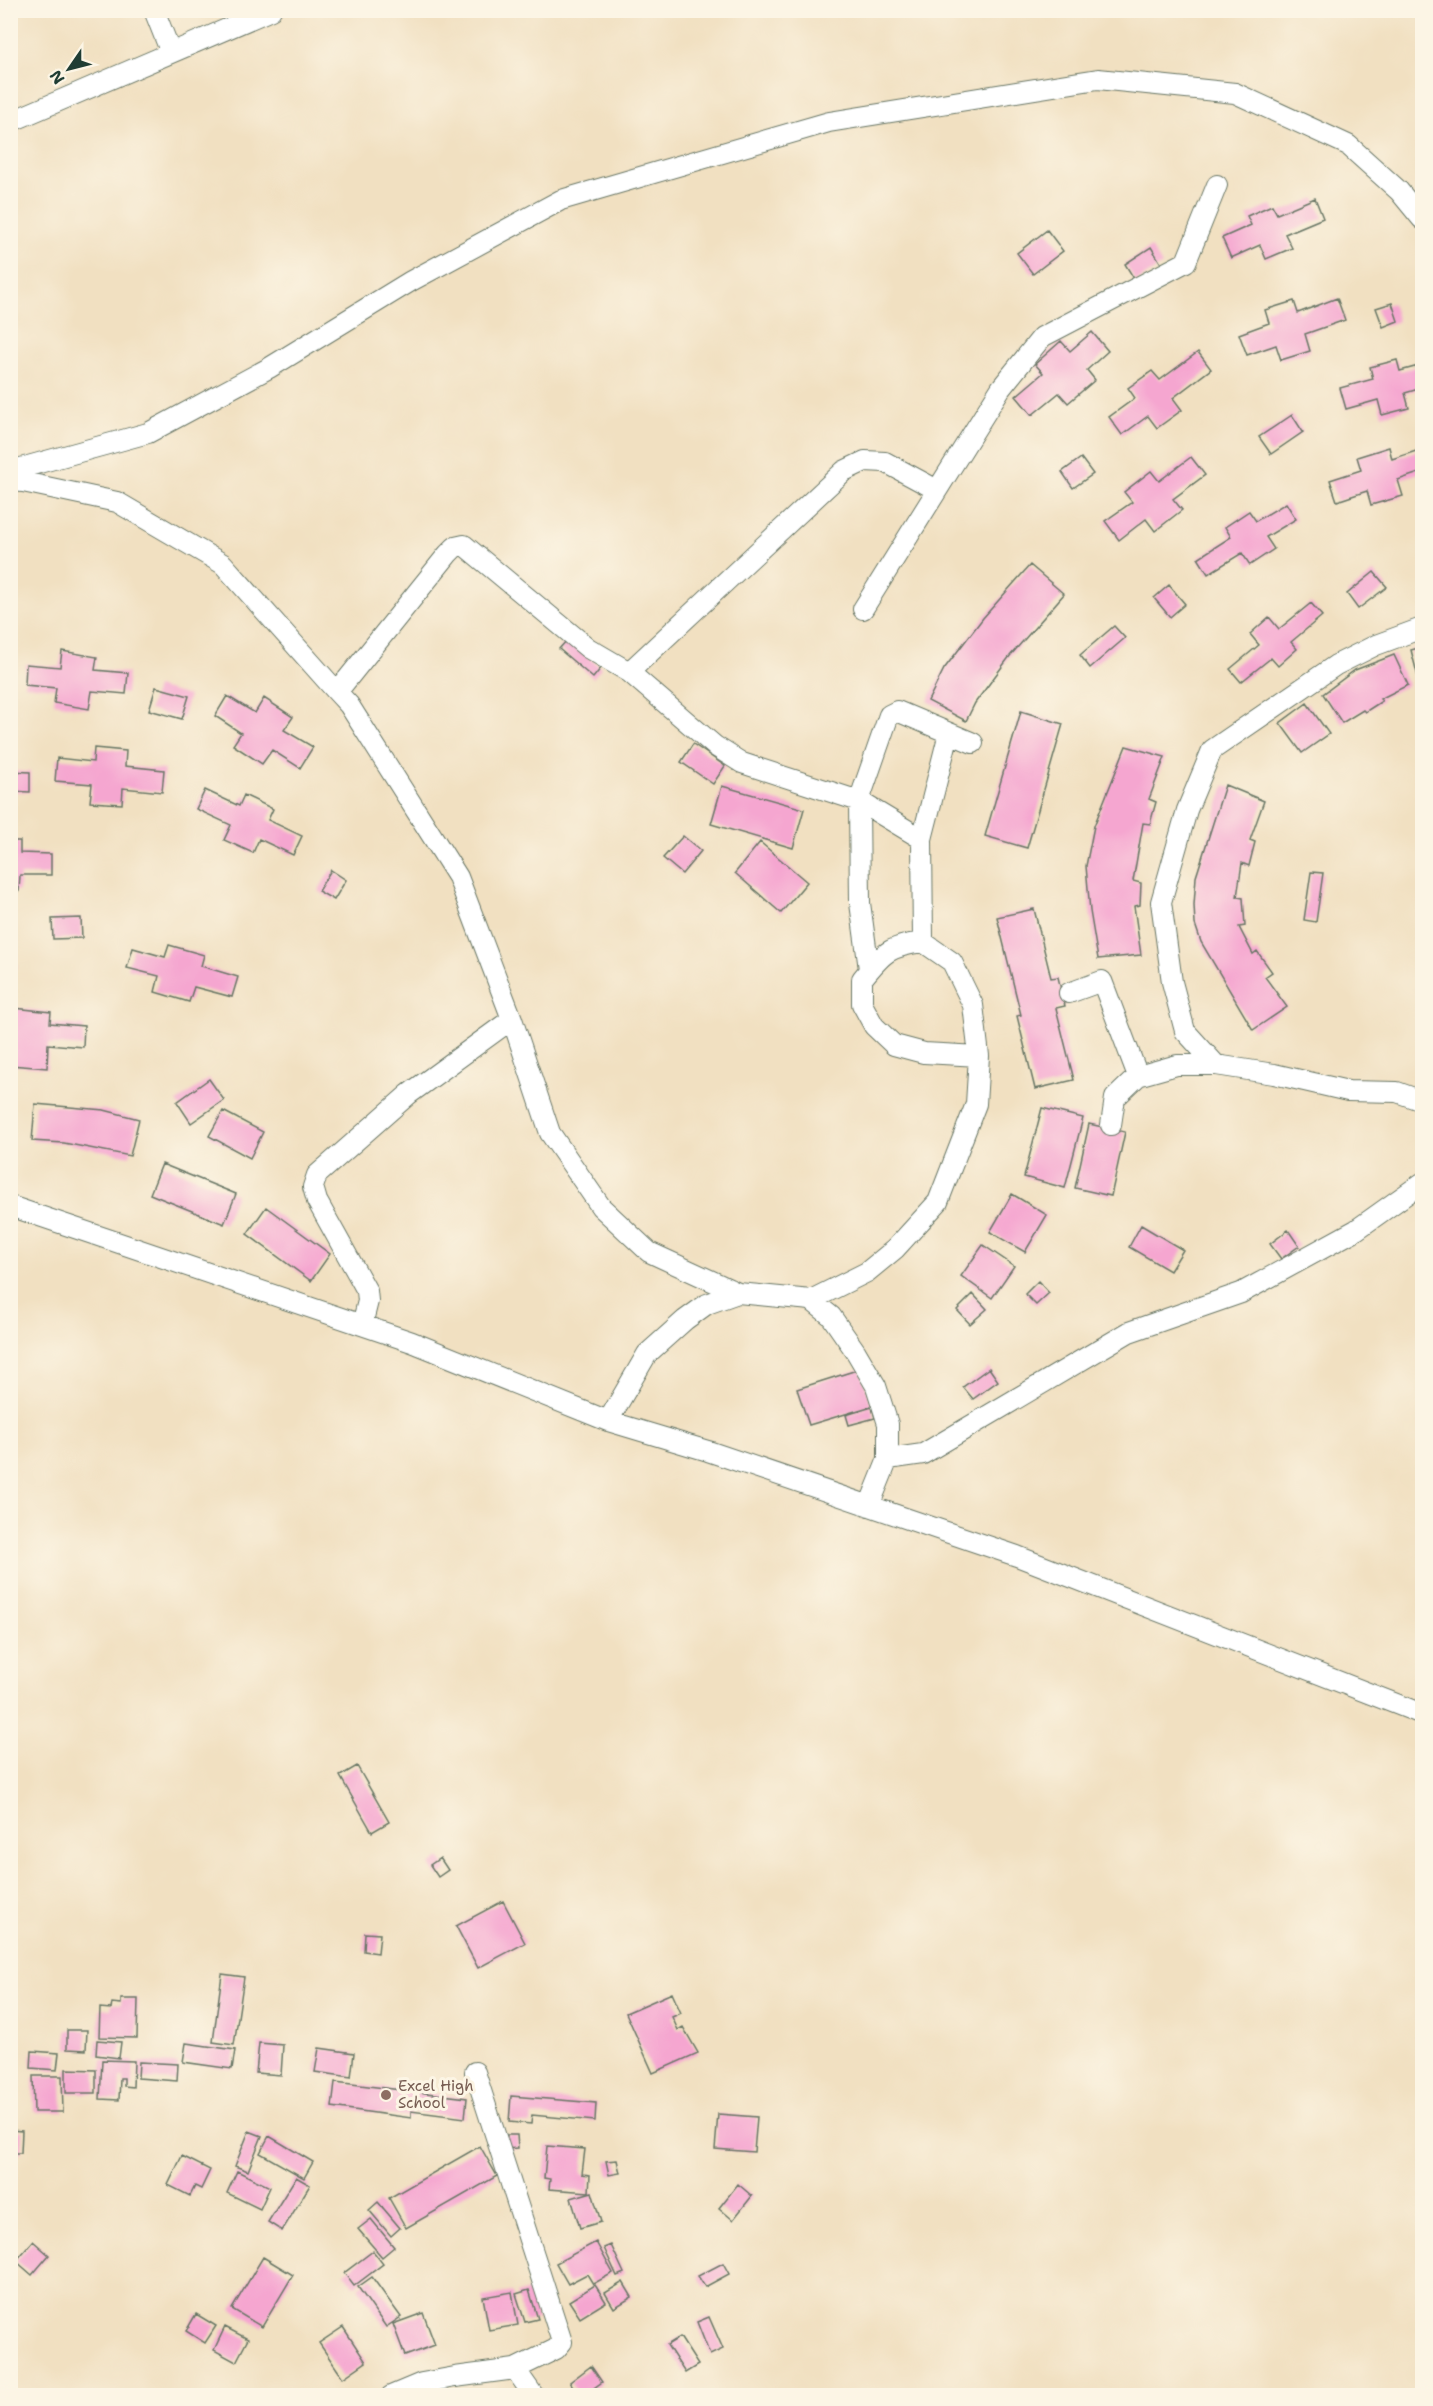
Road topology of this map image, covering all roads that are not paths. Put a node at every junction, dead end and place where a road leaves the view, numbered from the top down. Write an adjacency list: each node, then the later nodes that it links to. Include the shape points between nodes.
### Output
1 (154, 10): 3 (street)
2 (271, 10): 3 (street)
3 (171, 52): 4 (street)
4 (10, 122)
5 (1217, 185): 9 (street, via 1186,262 1042,337 1001,388)
6 (1422, 219): 7 (street, via 1399,191 1348,145 1236,93 1098,79 829,122 561,200 411,281 269,368 148,433)
7 (10, 471)
8 (10, 481): 13 (street, via 117,502 223,564)
9 (938, 490): 10 (street); 12 (street, via 885,462 865,461 844,471)
10 (863, 609)
11 (1422, 628): 23 (street, via 1336,665 1212,750 1187,810 1161,902 1172,982 1185,1031)
12 (629, 672): 13 (street, via 588,648 464,545 448,554); 16 (street, via 714,746 742,763)
13 (337, 692): 21 (street, via 458,877)
14 (949, 733): 15 (street); 16 (street, via 892,712); 17 (street)
15 (973, 743)
16 (859, 801): 17 (street); 19 (street, via 860,903)
17 (922, 839): 18 (street)
18 (923, 942): 19 (street, via 900,944 883,954); 22 (street, via 952,962 973,1005)
19 (870, 969): 22 (street, via 862,979 862,1004 874,1026 894,1045 924,1053)
20 (1069, 993): 24 (street, via 1102,981)
21 (512, 1018): 29 (street, via 550,1132 601,1207 649,1252); 31 (street, via 409,1094 316,1175 313,1187 317,1201 367,1291)
22 (979, 1056): 30 (street, via 976,1104 938,1202 895,1249 867,1272)
23 (1216, 1065): 24 (street, via 1177,1065); 25 (street, via 1348,1091 1397,1092)
24 (1138, 1076): 26 (street, via 1115,1098)
25 (1422, 1101)
26 (1111, 1125)
27 (1422, 1182): 33 (street, via 1356,1230 1241,1293 1129,1332 923,1454)
28 (10, 1206): 31 (street)
29 (738, 1293): 30 (street); 32 (street, via 707,1304 646,1354)
30 (811, 1300): 33 (street, via 831,1316 876,1386 888,1424)
31 (362, 1325): 32 (street)
32 (608, 1421): 34 (street, via 708,1450)
33 (888, 1459): 34 (street)
34 (869, 1506): 35 (street, via 1017,1556)
35 (1422, 1714)
36 (475, 2072): 37 (street, via 562,2342 556,2349)
37 (515, 2369): 38 (street, via 422,2383); 39 (street)
38 (391, 2396)
39 (534, 2396)

